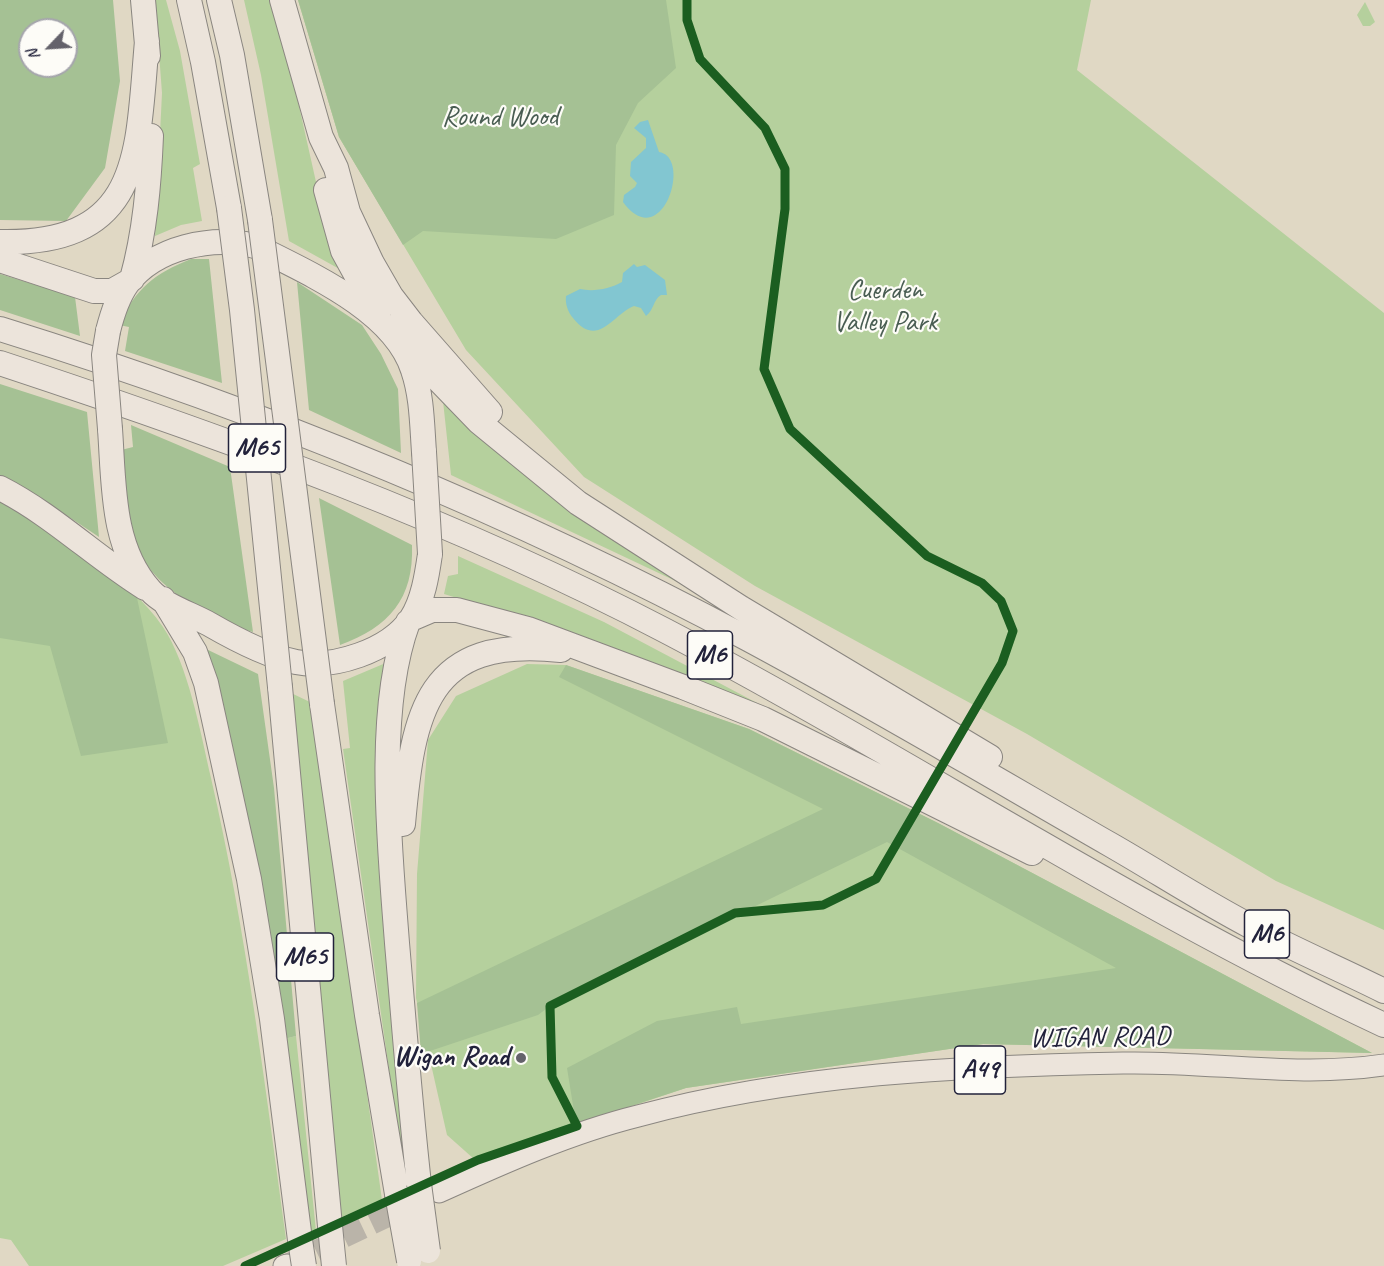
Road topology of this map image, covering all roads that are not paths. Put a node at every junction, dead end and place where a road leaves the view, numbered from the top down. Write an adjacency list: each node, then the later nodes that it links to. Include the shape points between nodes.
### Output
1 (143, 0): 5 (highway)
2 (189, 0): 27 (highway, M65, bridge, via 229,208 243,321)
3 (219, 0): 25 (highway, M65, bridge, via 260,220 322,704 364,992 397,1194)
4 (282, 0): 6 (highway)
5 (147, 41): 7 (highway, via 139,136 133,167 118,195 97,217 62,236 42,241); 9 (highway, via 150,175 141,245)
6 (321, 137): 10 (highway, via 325,183 343,251); 14 (highway, via 336,168 348,212 372,263 411,322 496,418)
7 (0, 242)
8 (0, 260): 9 (highway, via 94,291 112,291)
9 (130, 280): 10 (highway, via 156,260 183,247 213,243 249,245 288,263); 15 (highway, bridge, via 119,297 104,355 110,429 120,530 129,556)
10 (388, 328): 14 (highway, via 447,391 515,453 578,503); 16 (highway, bridge, via 408,357 415,376 424,452 430,554 423,592)
11 (0, 329): 18 (highway, M6, via 290,430 420,482 575,552 883,713)
12 (0, 363): 20 (highway, M6, via 278,458 591,594 757,679)
13 (0, 488): 15 (highway, via 40,511 119,572)
14 (636, 541): 18 (highway, via 1083,814)
15 (156, 595): 16 (highway, via 226,633 296,662 326,664 347,660 378,645); 26 (highway, bridge, via 195,652 206,683 249,879 272,1019 300,1240)
16 (410, 620): 17 (highway, via 432,610 457,610 528,629); 19 (highway, via 400,644 391,708 390,840)
17 (596, 654): 19 (highway, via 507,647 464,663 438,686 420,717 408,772); 20 (highway, via 763,719)
18 (1154, 870): 21 (highway, M6, via 1252,927)
19 (397, 936): 24 (highway, via 409,1098)
20 (1254, 963): 22 (highway, M6)
21 (1384, 991)
22 (1384, 1025)
23 (1384, 1065): 24 (main road, WIGAN ROAD / A49, via 1308,1072 1125,1063 837,1079 704,1100 635,1116)
24 (429, 1188): 25 (highway, M65, bridge)
25 (419, 1261)
26 (292, 1266)
27 (333, 1266)

